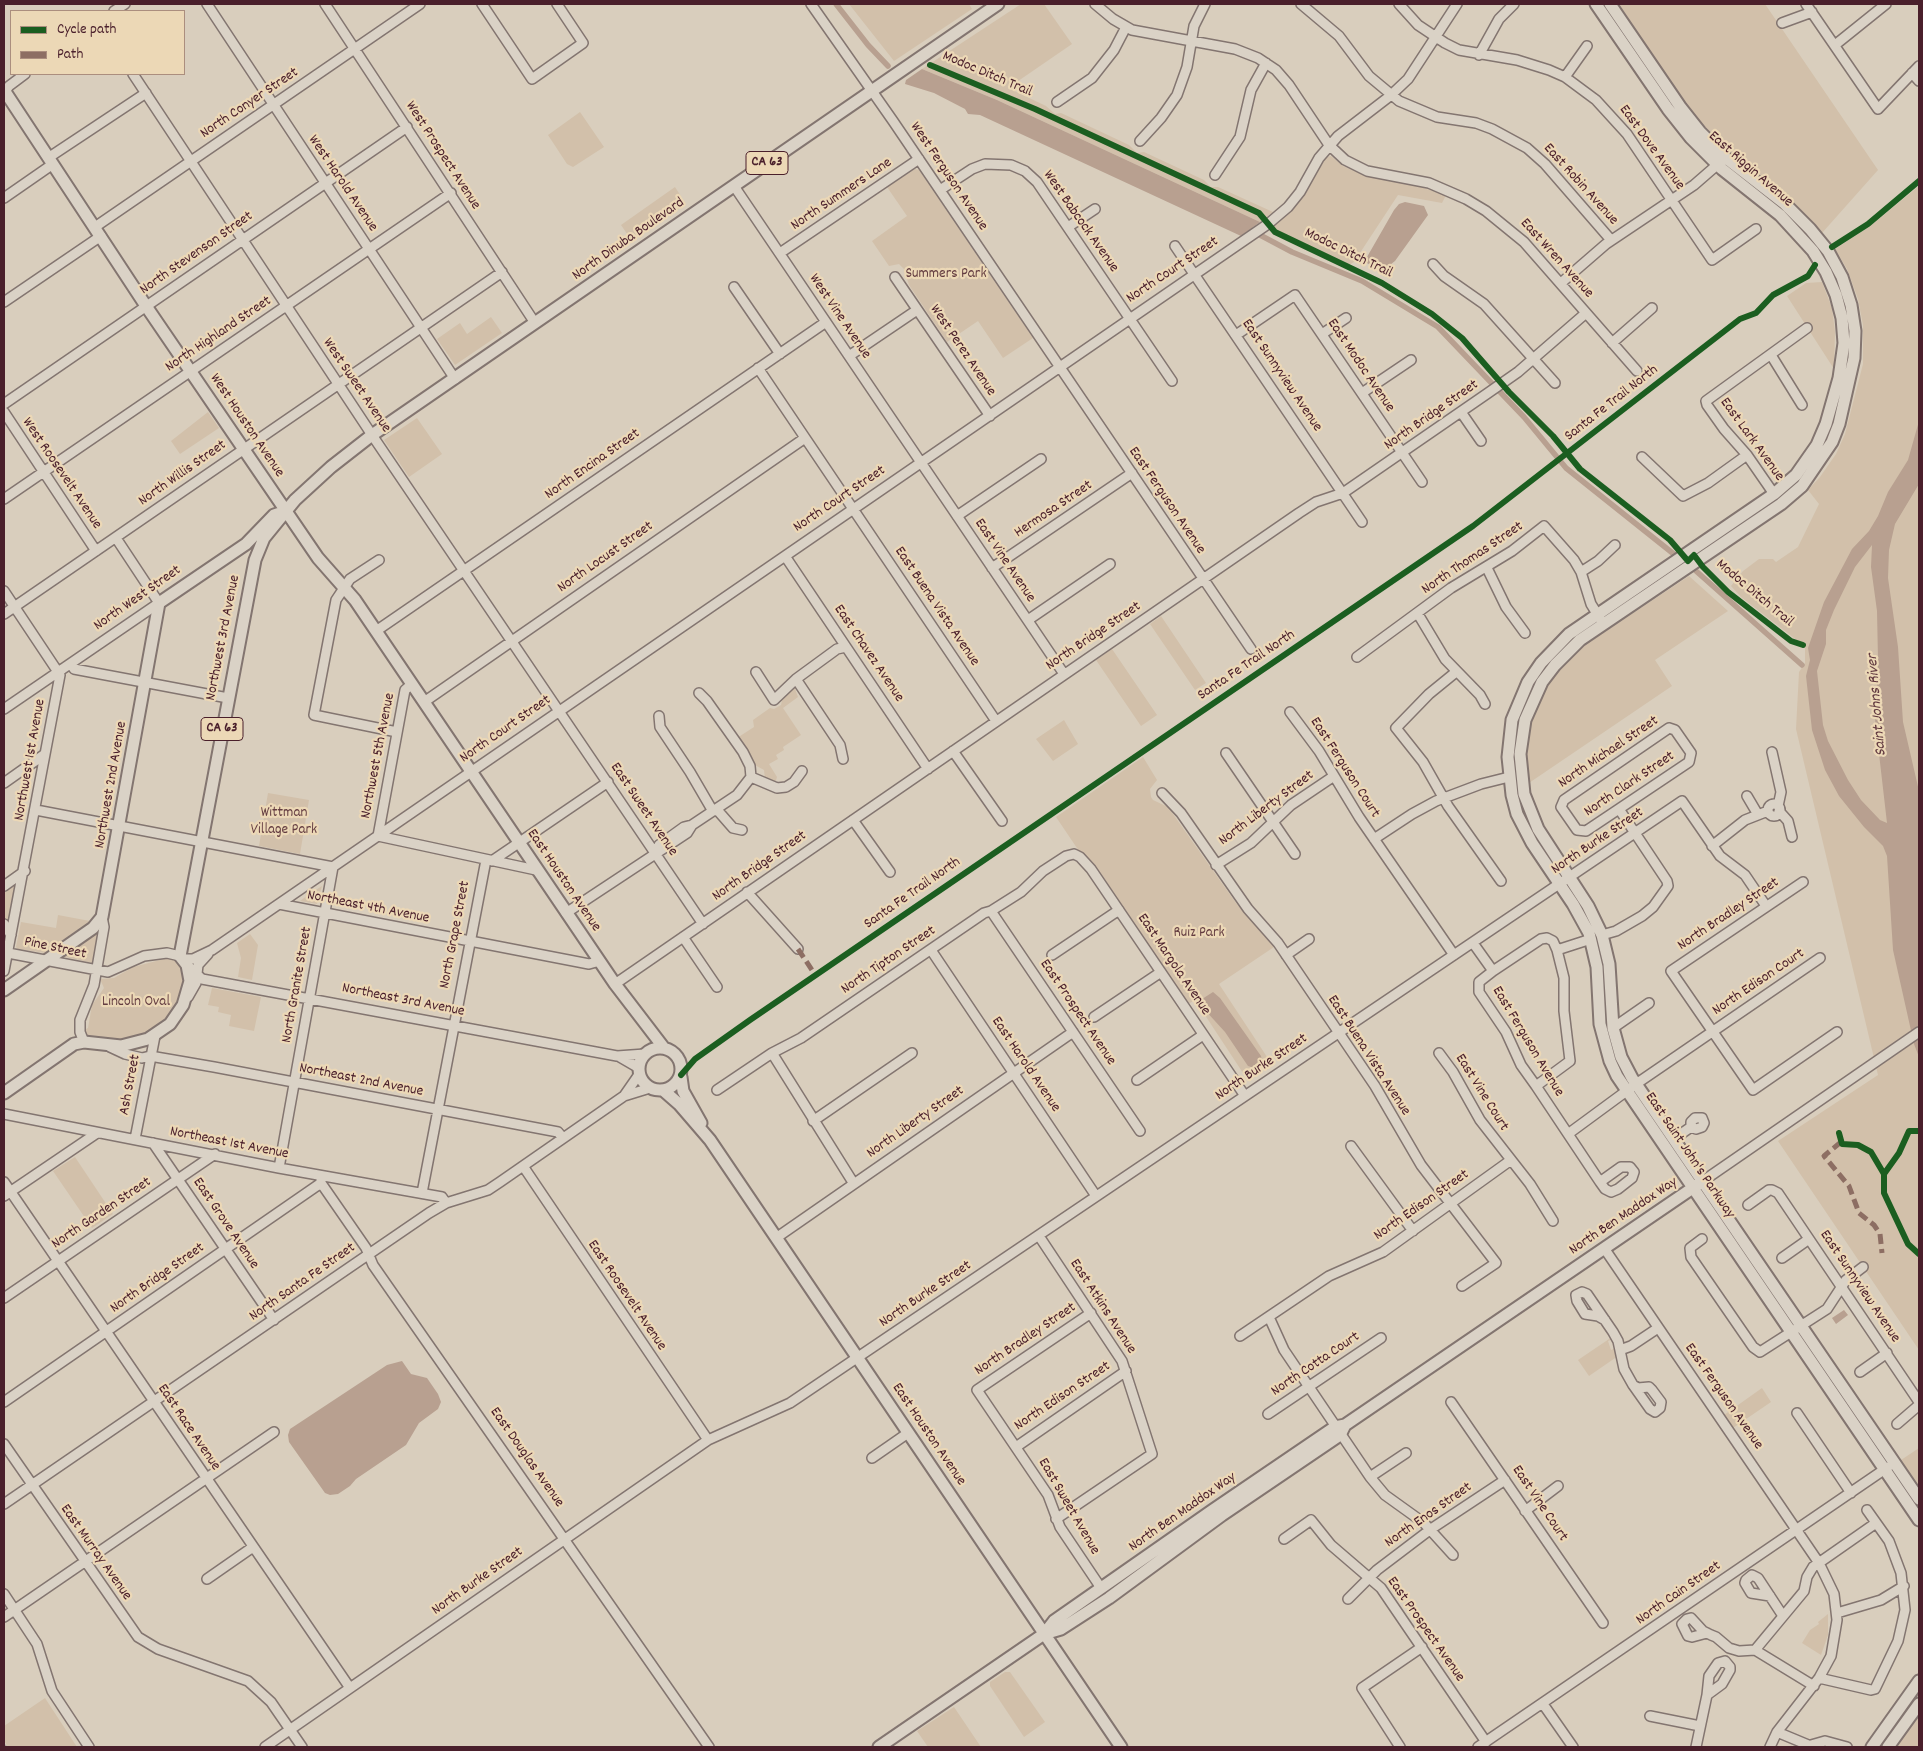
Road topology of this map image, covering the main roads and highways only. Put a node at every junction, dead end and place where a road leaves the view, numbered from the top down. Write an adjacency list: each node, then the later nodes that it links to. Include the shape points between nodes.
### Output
1 (998, 4): 8 (main road, North Dinuba Boulevard / CA 63, via 372,435 311,484)
2 (1596, 4): 5 (main road, East Riggin Avenue, via 1679,124 1717,165)
3 (1610, 4): 5 (main road, East Riggin Avenue, via 1700,132 1731,162 1785,204)
4 (4, 91): 8 (main road, West Houston Avenue)
5 (1817, 246): 6 (main road, East Riggin Avenue)
6 (1850, 343): 7 (main road, via 1817,445 1796,475); 9 (main road, via 1853,370 1839,424 1823,458 1792,496)
7 (1774, 494): 9 (main road, via 1773,502 1744,522); 14 (main road, East Saint John's Parkway, via 1557,644 1528,682 1512,720 1509,777 1521,821 1532,844)
8 (286, 511): 10 (main road, North West Street / CA 63, via 274,515); 11 (main road, Northwest 3rd Avenue / CA 63); 13 (main road, West Houston Avenue, via 318,558 376,631)
9 (1735, 536): 14 (main road, East Saint John's Parkway, via 1573,646 1542,682 1525,720 1520,754 1521,775 1530,813 1588,906)
10 (246, 544): 11 (main road, via 254,545); 12 (main road, North West Street / CA 63)
11 (257, 552): 22 (main road, Northwest 3rd Avenue / CA 63, via 183,960 190,980 185,1001 170,1024 155,1036 132,1045 84,1042 68,1048)
12 (159, 603): 15 (main road, Northwest 2nd Avenue, via 102,917 93,928)
13 (472, 773): 16 (main road, East Houston Avenue)
14 (1596, 937): 20 (main road, East Saint John's Parkway, via 1609,964 1613,1028); 20 (main road, East Saint John's Parkway, via 1600,1024 1610,1060)
15 (4, 990)
16 (630, 1006): 17 (main road, East Houston Avenue); 18 (main road, East Houston Avenue, via 648,1043 649,1049)
17 (664, 1048): 18 (main road); 19 (main road, via 680,1061)
18 (645, 1054): 21 (main road, via 639,1070 642,1079 650,1088)
19 (680, 1077): 21 (main road, via 674,1086); 23 (main road, East Houston Avenue, via 683,1091)
20 (1632, 1088): 24 (main road, East Saint John's Parkway); 24 (main road, East Saint John's Parkway, via 1674,1138)
21 (664, 1090): 23 (main road, East Houston Avenue)
22 (4, 1093)
23 (710, 1140): 29 (main road, East Houston Avenue)
24 (1699, 1184): 25 (main road, East Saint John's Parkway, via 1699,1197); 26 (main road, North Ben Maddox Way)
25 (1797, 1329): 27 (main road, East Saint John's Parkway); 28 (main road, East Saint John's Parkway)
26 (1340, 1429): 29 (main road, North Ben Maddox Way, via 1101,1588 1054,1621); 29 (main road, North Ben Maddox Way, via 1109,1598 1061,1629)
27 (1919, 1499)
28 (1919, 1520)
29 (1044, 1634): 32 (main road, North Ben Maddox Way); 33 (main road, East Houston Avenue)
30 (1919, 1681): 34 (main road)
31 (1919, 1704): 35 (main road)
32 (879, 1747)
33 (1121, 1747)
34 (1872, 1747)
35 (1888, 1747)

